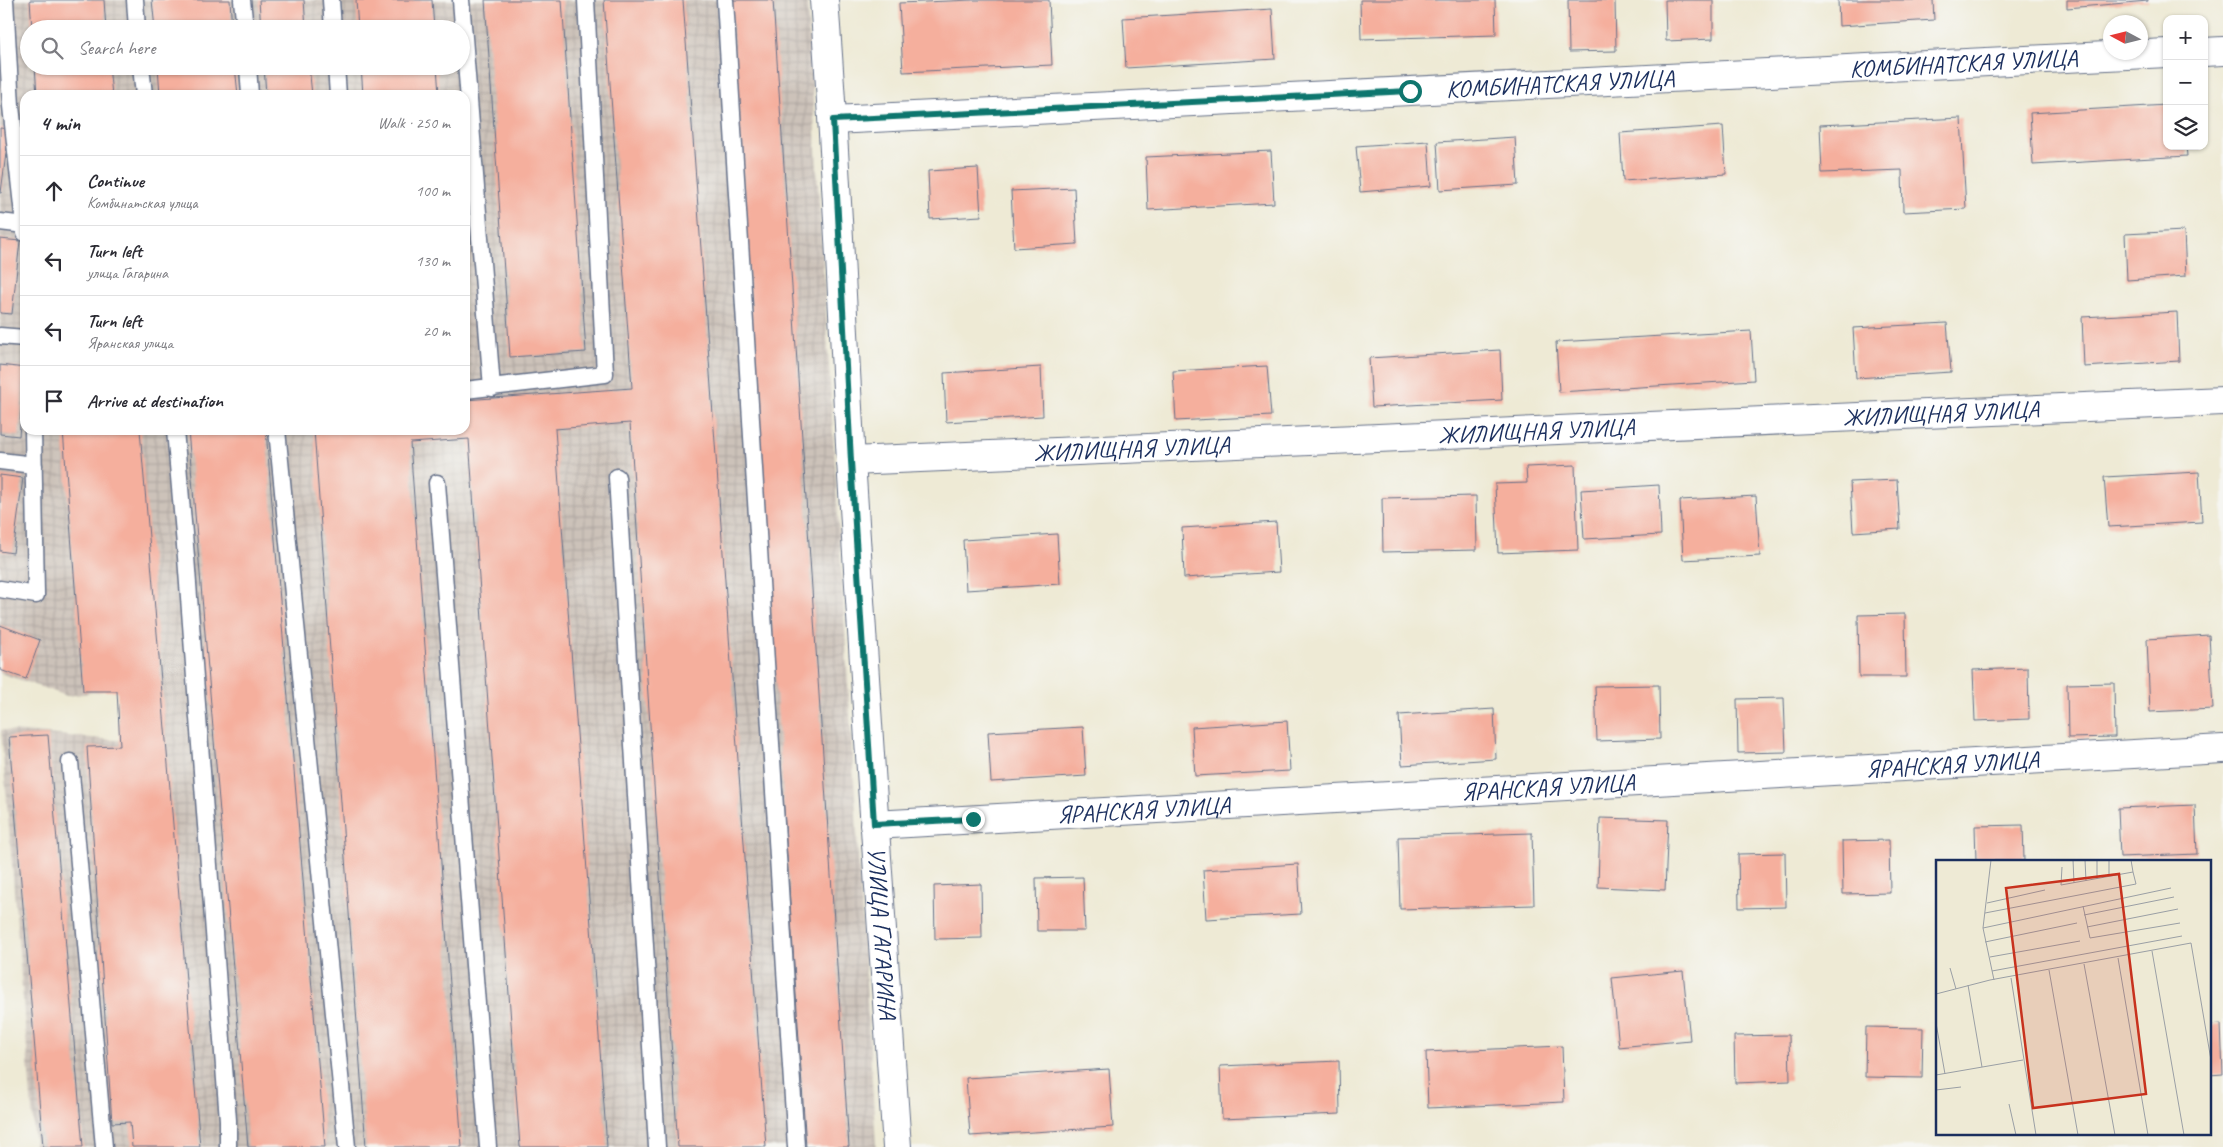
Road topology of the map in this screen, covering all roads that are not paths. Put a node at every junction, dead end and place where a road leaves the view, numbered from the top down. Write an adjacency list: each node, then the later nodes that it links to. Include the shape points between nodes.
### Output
1 (5, 0): 24 (lane)
2 (135, 0): 9 (lane)
3 (242, 0): 10 (lane)
4 (331, 0): 11 (lane)
5 (461, 0): 12 (lane)
6 (586, 0): 32 (lane, via 605,374)
7 (725, 0): 52 (lane)
8 (824, 0): 26 (street, УЛИЦА ГАГАРИНА)
9 (137, 20)
10 (244, 20)
11 (333, 20)
12 (463, 20)
13 (2223, 51): 14 (street)
14 (2208, 52)
15 (2163, 54): 26 (street, КОМБИНАТСКАЯ УЛИЦА)
16 (142, 75): 20 (lane)
17 (249, 75): 21 (lane)
18 (337, 75): 22 (lane)
19 (467, 75): 23 (lane)
20 (143, 90)
21 (250, 90)
22 (338, 90)
23 (468, 90)
24 (6, 105): 27 (lane)
25 (470, 113): 32 (lane)
26 (833, 120): 39 (street, УЛИЦА ГАГАРИНА)
27 (20, 193)
28 (0, 222): 29 (lane)
29 (20, 224)
30 (0, 336): 31 (lane)
31 (20, 338)
32 (492, 388): 33 (lane)
33 (470, 390)
34 (2223, 401): 39 (street, ЖИЛИЩНАЯ УЛИЦА)
35 (33, 435): 40 (lane)
36 (175, 435): 48 (lane)
37 (277, 435): 49 (lane)
38 (0, 461): 40 (lane)
39 (851, 461): 46 (street, УЛИЦА ГАГАРИНА)
40 (34, 464): 43 (lane, via 36,595)
41 (617, 478): 51 (lane)
42 (437, 482): 50 (lane)
43 (0, 589)
44 (2223, 750): 46 (street, ЯРАНСКАЯ УЛИЦА)
45 (70, 762): 47 (lane)
46 (874, 824): 53 (street, УЛИЦА ГАГАРИНА)
47 (104, 1147)
48 (228, 1147)
49 (347, 1147)
50 (488, 1147)
51 (658, 1147)
52 (796, 1147)
53 (897, 1147)

